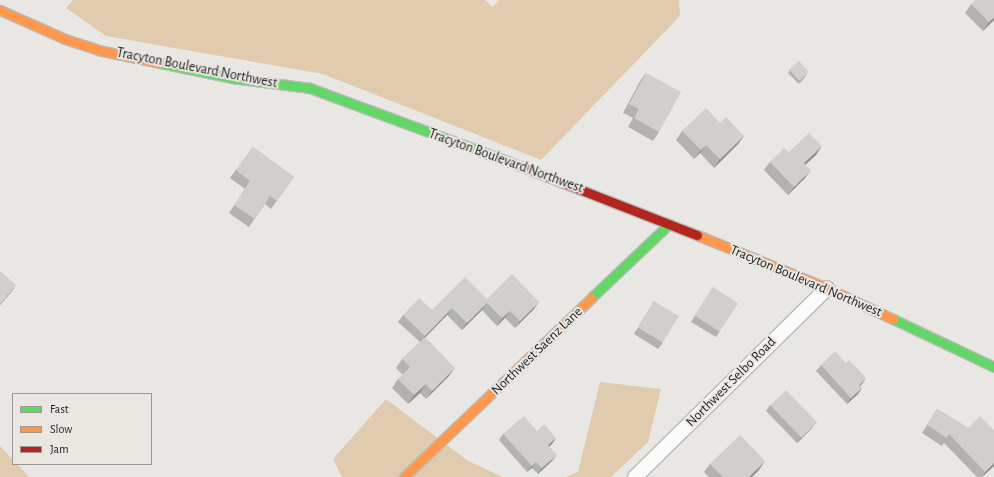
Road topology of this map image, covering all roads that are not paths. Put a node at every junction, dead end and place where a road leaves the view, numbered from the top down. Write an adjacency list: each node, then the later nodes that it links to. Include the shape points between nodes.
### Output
1 (0, 10): 2 (main road, Tracyton Boulevard Northwest, via 65,39 98,50 232,78 316,90 447,140 549,175)
2 (669, 224): 3 (main road, Tracyton Boulevard Northwest); 5 (main road, Northwest Saenz Lane)
3 (827, 288): 4 (main road, Tracyton Boulevard Northwest); 6 (street, Northwest Selbo Road)
4 (994, 367)
5 (404, 477)
6 (635, 477)

